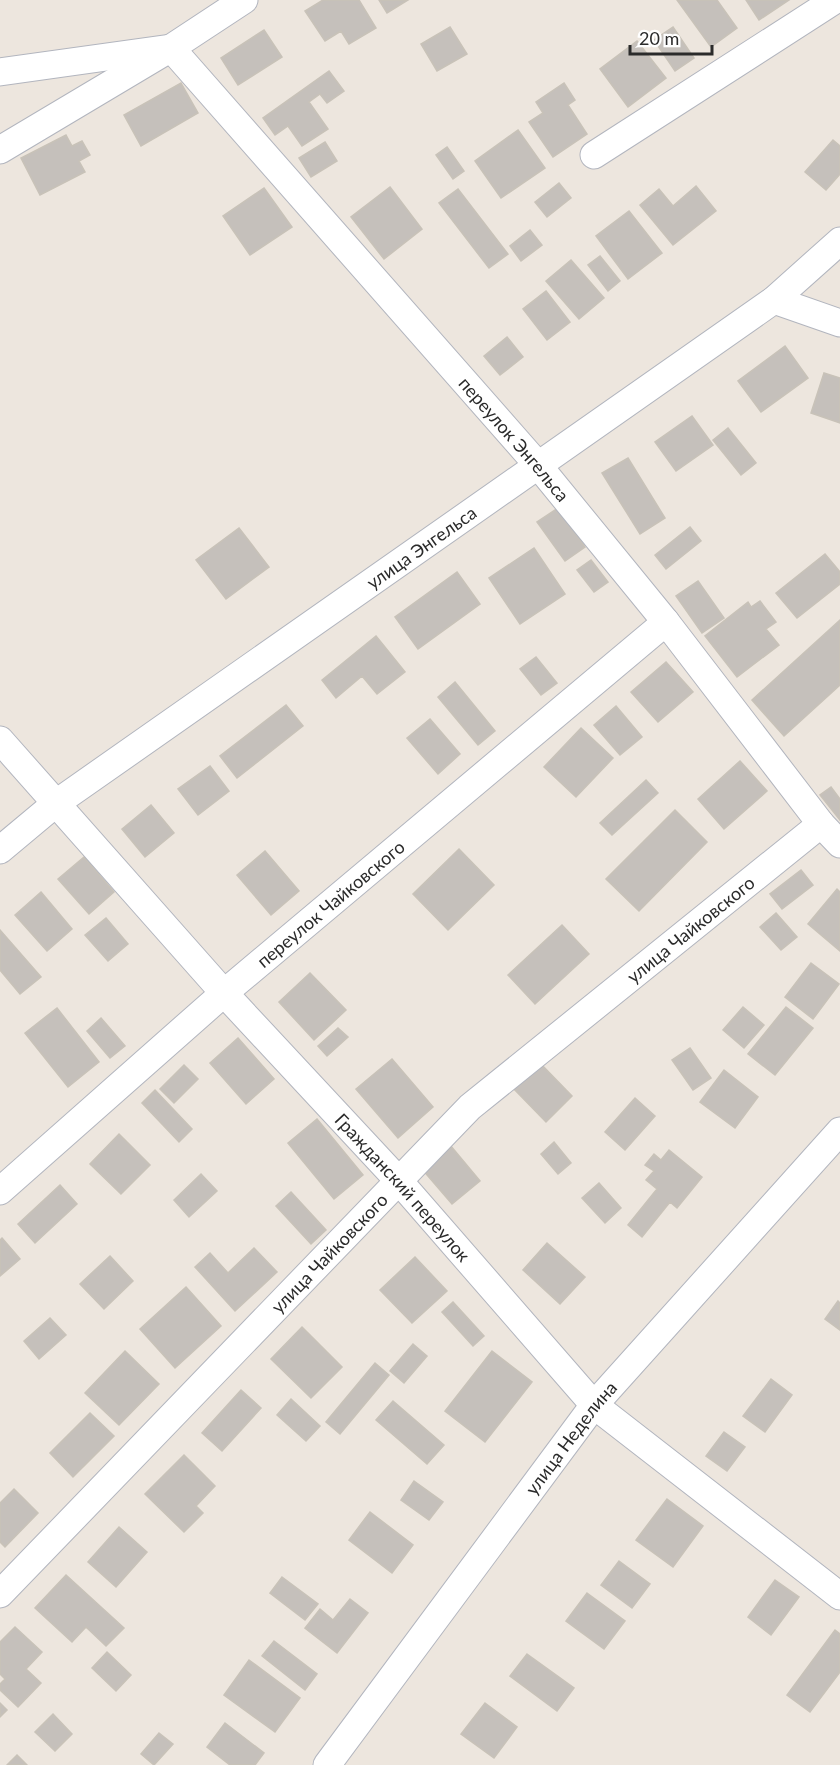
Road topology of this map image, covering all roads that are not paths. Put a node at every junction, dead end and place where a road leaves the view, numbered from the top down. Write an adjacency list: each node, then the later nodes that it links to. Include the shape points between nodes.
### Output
1 (244, 0): 3 (street)
2 (835, 0): 6 (street)
3 (171, 48): 4 (street); 5 (street); 10 (street, переулок Энгельса)
4 (0, 72)
5 (0, 150)
6 (594, 155)
7 (840, 241): 8 (street, улица Энгельса)
8 (774, 300): 9 (street); 10 (street, улица Энгельса)
9 (840, 323)
10 (537, 464): 11 (street, переулок Энгельса); 13 (street, улица Энгельса)
11 (666, 622): 14 (street, переулок Энгельса); 17 (street, переулок Чайковского)
12 (0, 740): 13 (street, Гражданский переулок)
13 (54, 804): 16 (street, улица Энгельса); 17 (street, Гражданский переулок)
14 (821, 824): 15 (street, переулок Энгельса); 19 (street, улица Чайковского, via 470,1107)
15 (840, 844)
16 (0, 850)
17 (224, 993): 19 (street, Гражданский переулок); 20 (street, переулок Чайковского)
18 (840, 1131): 21 (street, улица Неделина)
19 (399, 1181): 21 (street, Гражданский переулок); 22 (street, улица Чайковского)
20 (0, 1191)
21 (594, 1405): 23 (street, Гражданский переулок); 24 (street, улица Неделина)
22 (0, 1594)
23 (840, 1596)
24 (327, 1765)

